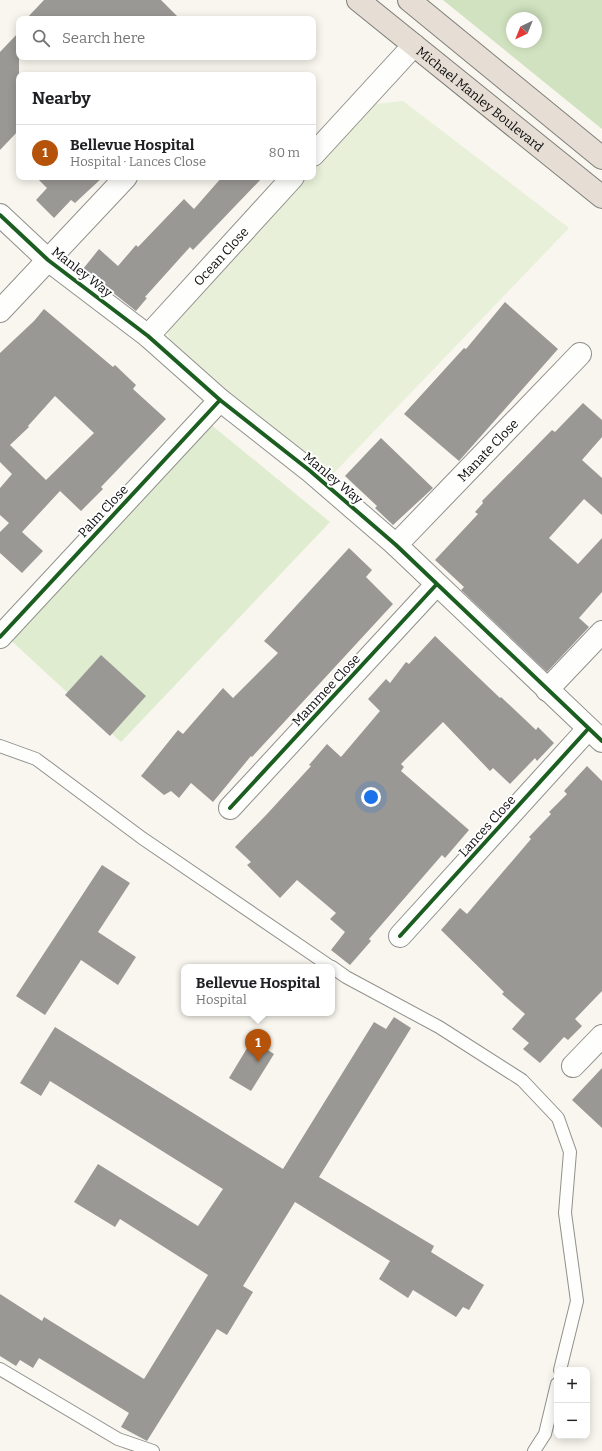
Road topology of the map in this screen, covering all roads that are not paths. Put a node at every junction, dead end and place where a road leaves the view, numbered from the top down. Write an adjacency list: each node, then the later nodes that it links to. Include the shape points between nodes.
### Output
1 (358, 0): 3 (highway, Michael Manley Boulevard)
2 (409, 0): 5 (highway)
3 (414, 45): 4 (street); 8 (highway, Michael Manley Boulevard)
4 (316, 152)
5 (602, 158)
6 (123, 180): 10 (street)
7 (290, 180): 12 (street, Ocean Close)
8 (602, 197)
9 (0, 215): 10 (street, Manley Way)
10 (48, 260): 11 (street); 12 (street, Manley Way)
11 (0, 311)
12 (148, 336): 14 (street, Manley Way)
13 (580, 354): 15 (street, Manate Close)
14 (220, 400): 15 (street, Manley Way, via 309,470); 18 (street, Palm Close)
15 (396, 545): 16 (street, Manley Way)
16 (436, 585): 19 (street, Manley Way); 22 (street, Mammee Close)
17 (602, 632): 19 (street)
18 (0, 637)
19 (547, 690): 20 (street, Manley Way)
20 (595, 735): 23 (street, Lances Close)
21 (0, 746): 24 (lane, via 36,759 142,838)
22 (230, 808)
23 (400, 936)
24 (328, 964)
25 (335, 969): 28 (lane, via 439,1027 522,1080 558,1118 570,1152 565,1213 577,1301)
26 (602, 1036): 27 (street)
27 (574, 1066)
28 (561, 1367)
29 (0, 1369): 31 (lane, via 118,1439)
30 (554, 1396): 32 (lane, via 545,1434)
31 (153, 1451)
32 (534, 1451)

